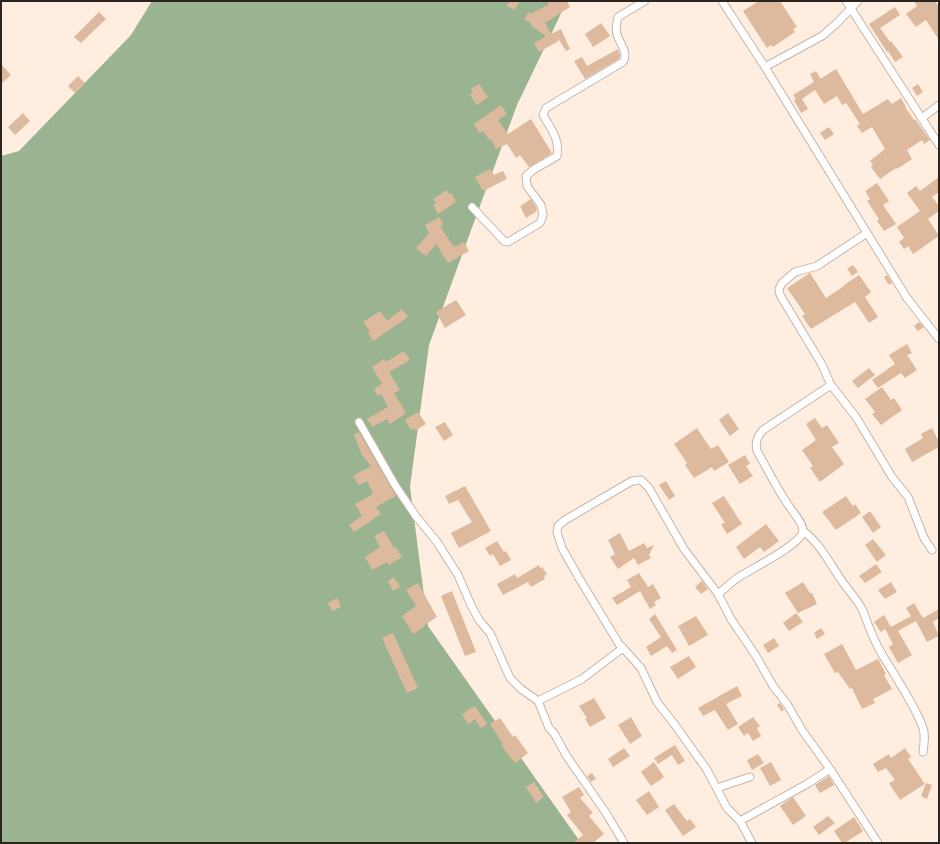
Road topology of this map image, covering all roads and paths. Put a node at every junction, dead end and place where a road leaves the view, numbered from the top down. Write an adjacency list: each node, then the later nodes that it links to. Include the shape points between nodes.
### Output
1 (644, 1): 10 (street, via 618,17 616,27 625,54 623,62 546,108 543,115 556,139 556,156 526,176 528,186 541,205 543,216 540,223 508,242 504,241)
2 (722, 1): 6 (street)
3 (846, 1): 5 (street)
4 (858, 1): 5 (street)
5 (851, 8): 6 (street, via 822,36); 8 (street)
6 (765, 67): 11 (street)
7 (939, 105): 8 (street)
8 (922, 118): 9 (street)
9 (939, 145)
10 (472, 207)
11 (867, 233): 12 (street, via 907,298); 13 (street, via 817,266 795,272 782,283 779,290)
12 (939, 339)
13 (831, 385): 15 (street, via 763,430 757,437 757,451 785,502 802,524); 16 (street, via 856,417 892,477 908,497 924,538)
14 (359, 422): 19 (street, via 395,485 458,575 470,605 490,633 510,678)
15 (802, 531): 17 (street, via 800,537 792,544 737,578); 20 (street, via 818,546 862,610 873,638 922,726 925,735)
16 (932, 550)
17 (718, 594): 18 (street, via 684,549 649,488 641,480 632,481 565,520 558,526 557,532 562,548 579,578); 21 (street, via 773,686)
18 (623, 648): 19 (street, via 582,679); 23 (street, via 641,668 657,702 690,745)
19 (538, 700): 25 (street, via 549,728)
20 (923, 752)
21 (830, 769): 24 (street); 27 (street)
22 (750, 777): 23 (street)
23 (717, 788): 24 (street, via 727,808)
24 (740, 821): 26 (street)
25 (624, 843)
26 (752, 843)
27 (878, 843)

